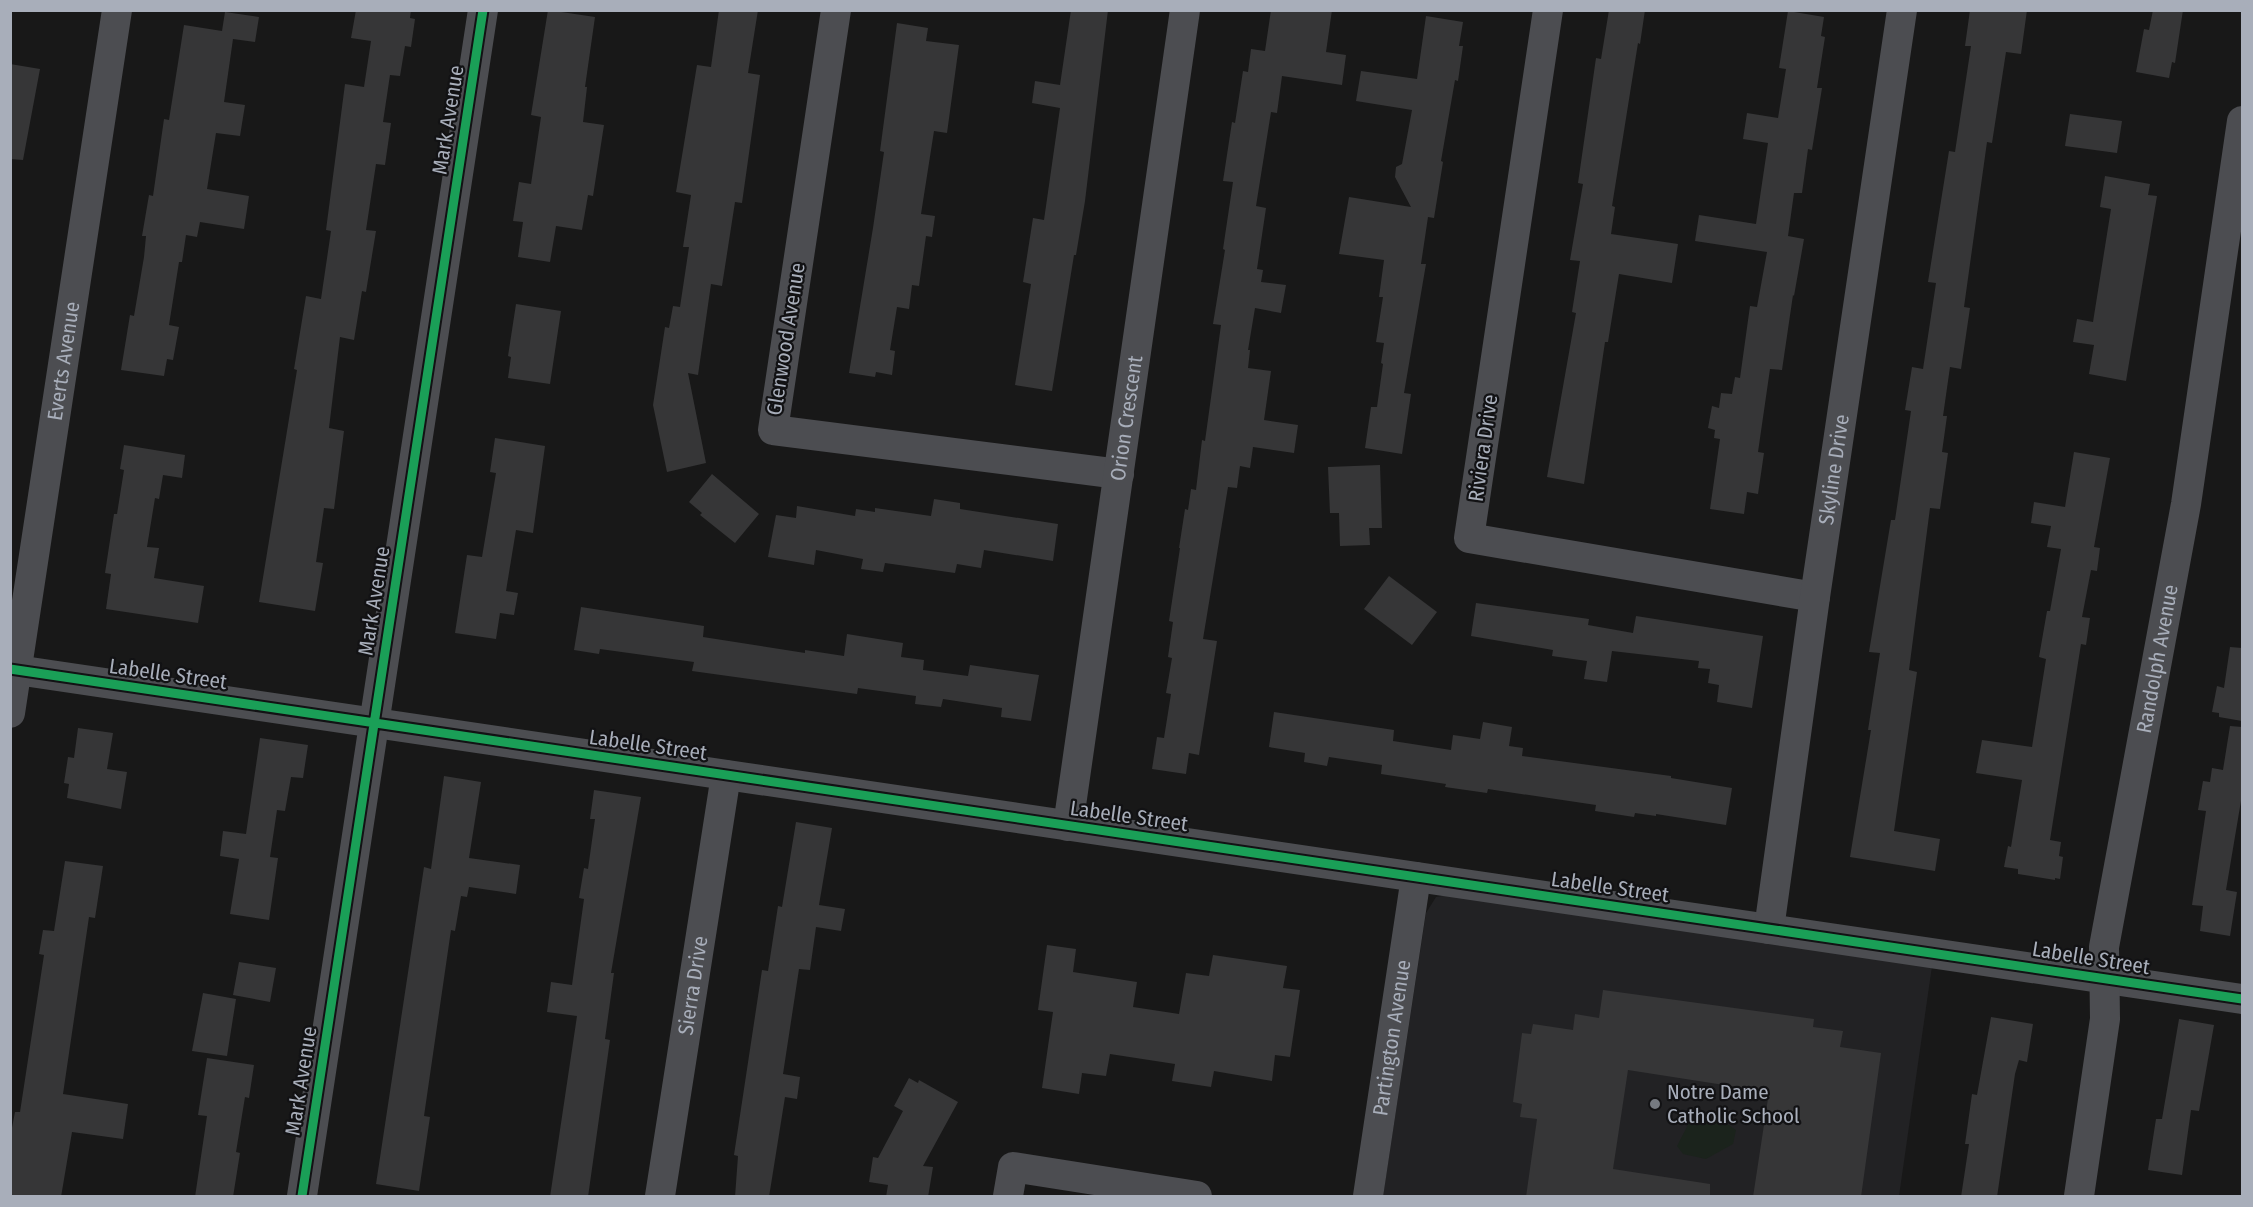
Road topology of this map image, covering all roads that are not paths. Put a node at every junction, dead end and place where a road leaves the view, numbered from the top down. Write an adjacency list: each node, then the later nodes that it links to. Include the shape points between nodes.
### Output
1 (117, 10): 10 (street, Everts Avenue)
2 (483, 10): 12 (street, Mark Avenue)
3 (836, 10): 8 (street, Glenwood Avenue, via 773,430)
4 (1185, 10): 8 (street, Orion Crescent)
5 (1548, 10): 9 (street, Riviera Drive, via 1469,538)
6 (1902, 10): 9 (street, Skyline Drive)
7 (2242, 121): 17 (street, Randolph Avenue, via 2186,504 2104,946)
8 (1119, 474): 14 (street, Orion Crescent)
9 (1815, 597): 16 (street, Skyline Drive)
10 (14, 669): 11 (street, Everts Avenue); 12 (street, Labelle Street)
11 (10, 713)
12 (374, 723): 13 (street, Labelle Street); 19 (street, Mark Avenue)
13 (726, 775): 14 (street, Labelle Street); 20 (street, Sierra Drive)
14 (1068, 826): 15 (street, Labelle Street)
15 (1416, 877): 16 (street, Labelle Street); 23 (street, Partington Avenue)
16 (1769, 929): 17 (street, Labelle Street)
17 (2104, 978): 18 (street, Labelle Street); 24 (street, Randolph Avenue, via 2105,1019)
18 (2242, 999)
19 (302, 1197)
20 (660, 1197)
21 (1008, 1197): 22 (street, via 1013,1167)
22 (1197, 1197)
23 (1368, 1197)
24 (2079, 1197)

